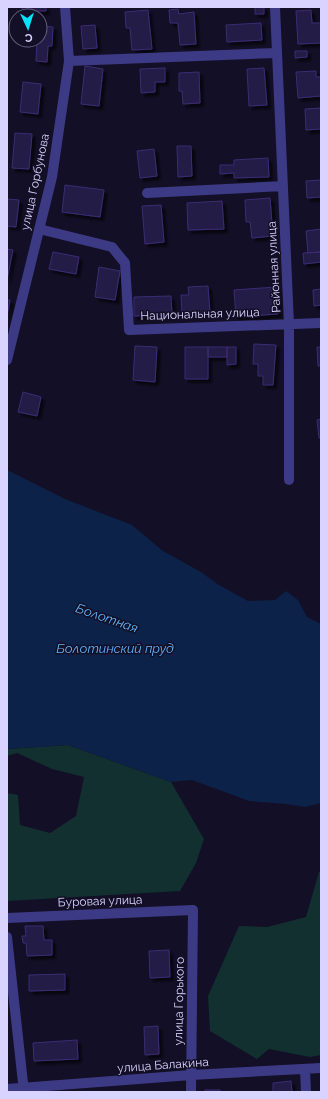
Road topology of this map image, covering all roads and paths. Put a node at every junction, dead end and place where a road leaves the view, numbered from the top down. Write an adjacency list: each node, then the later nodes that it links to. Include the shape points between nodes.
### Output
1 (65, 7): 4 (street, улица Горбунова)
2 (275, 7): 3 (street, Районная улица)
3 (276, 53): 4 (street); 5 (street, Районная улица)
4 (69, 61): 7 (street, улица Горбунова, via 52,177)
5 (283, 186): 6 (street); 9 (street, Районная улица)
6 (147, 193)
7 (39, 229): 9 (street, Национальная улица, via 112,247 125,263 128,330); 10 (street, улица Горбунова)
8 (321, 323): 9 (street, Национальная улица)
9 (289, 324): 11 (street, Районная улица)
10 (7, 360)
11 (289, 480)
12 (193, 910): 13 (street, Буровая улица); 17 (street, улица Горького)
13 (7, 918)
14 (7, 937): 19 (street)
15 (321, 1068): 16 (street, улица Балакина)
16 (305, 1069): 17 (street, улица Балакина); 21 (street)
17 (191, 1076): 19 (street, улица Балакина); 20 (street, улица Горького)
18 (7, 1089): 19 (street, улица Балакина)
19 (24, 1090)
20 (191, 1092)
21 (306, 1092)

